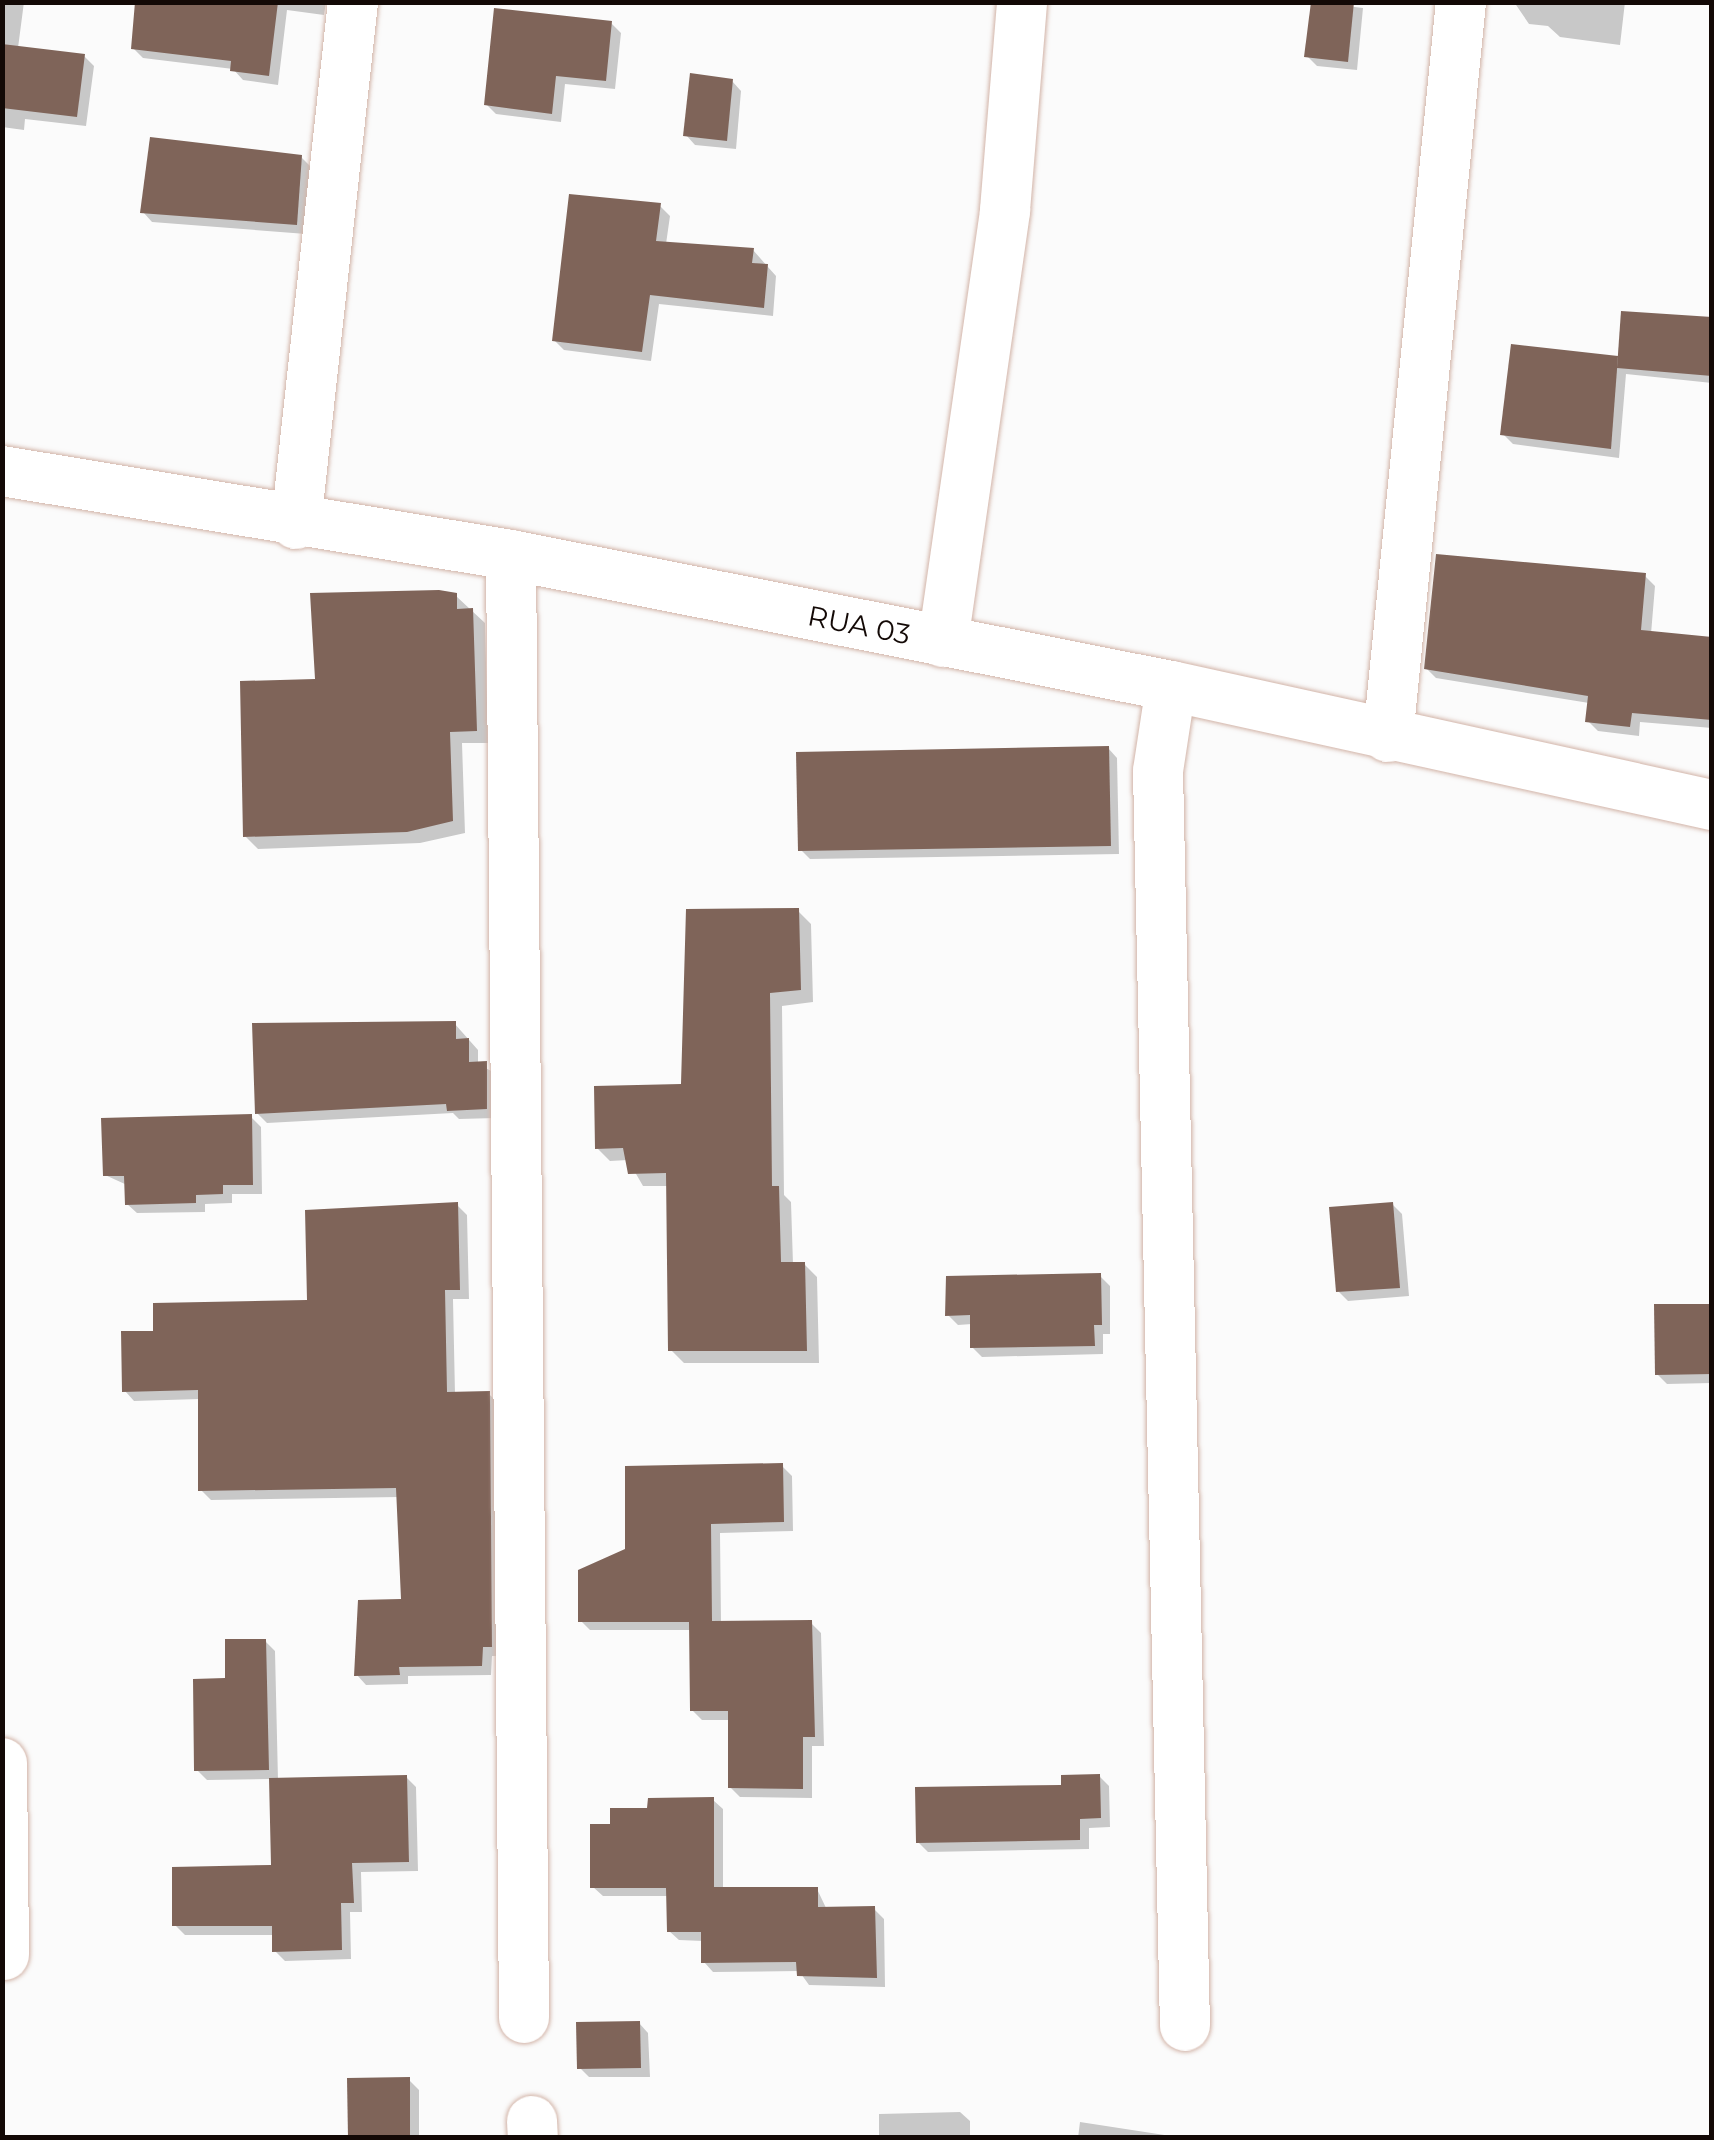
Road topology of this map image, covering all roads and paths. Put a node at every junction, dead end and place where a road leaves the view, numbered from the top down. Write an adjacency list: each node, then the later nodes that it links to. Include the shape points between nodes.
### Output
1 (353, 2): 5 (street)
2 (1022, 2): 7 (street, via 1004,210)
3 (1461, 2): 9 (street)
4 (2, 471): 5 (street, RUA 03)
5 (296, 524): 6 (street, RUA 03)
6 (511, 555): 7 (street, RUA 03); 13 (street)
7 (943, 642): 8 (street, RUA 03)
8 (1172, 686): 9 (street, RUA 03); 14 (street, via 1158,772)
9 (1388, 737): 10 (street, RUA 03)
10 (1712, 805)
11 (2, 1763): 12 (street)
12 (4, 1955)
13 (524, 2018)
14 (1184, 2026)

